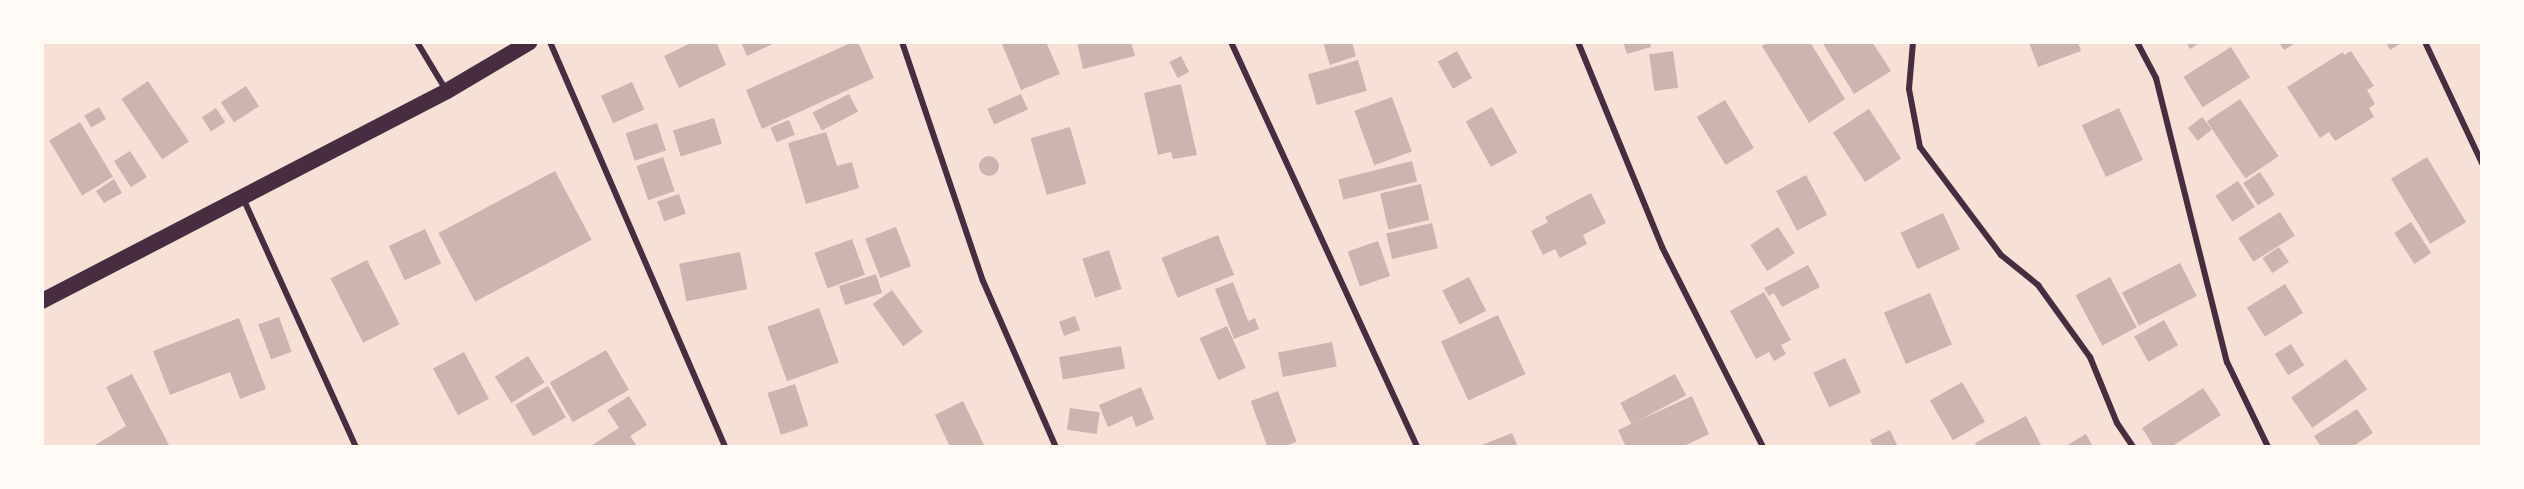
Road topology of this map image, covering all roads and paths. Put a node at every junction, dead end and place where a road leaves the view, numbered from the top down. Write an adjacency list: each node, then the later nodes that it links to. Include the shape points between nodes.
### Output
1 (417, 42): 10 (street)
2 (530, 42): 10 (highway)
3 (550, 42): 15 (street)
4 (902, 42): 16 (street, via 983,281)
5 (1231, 42): 17 (street)
6 (1578, 42): 18 (street, via 1662,248)
7 (1913, 42): 19 (street, via 1909,89 1920,147 2001,255 2038,285 2090,357 2117,423)
8 (2137, 42): 20 (street, via 2156,78 2227,362)
9 (2425, 42): 11 (street)
10 (447, 91): 12 (highway)
11 (2482, 163)
12 (243, 197): 13 (highway); 14 (street)
13 (42, 301)
14 (356, 447)
15 (725, 447)
16 (1056, 447)
17 (1417, 447)
18 (1763, 447)
19 (2133, 447)
20 (2268, 447)

